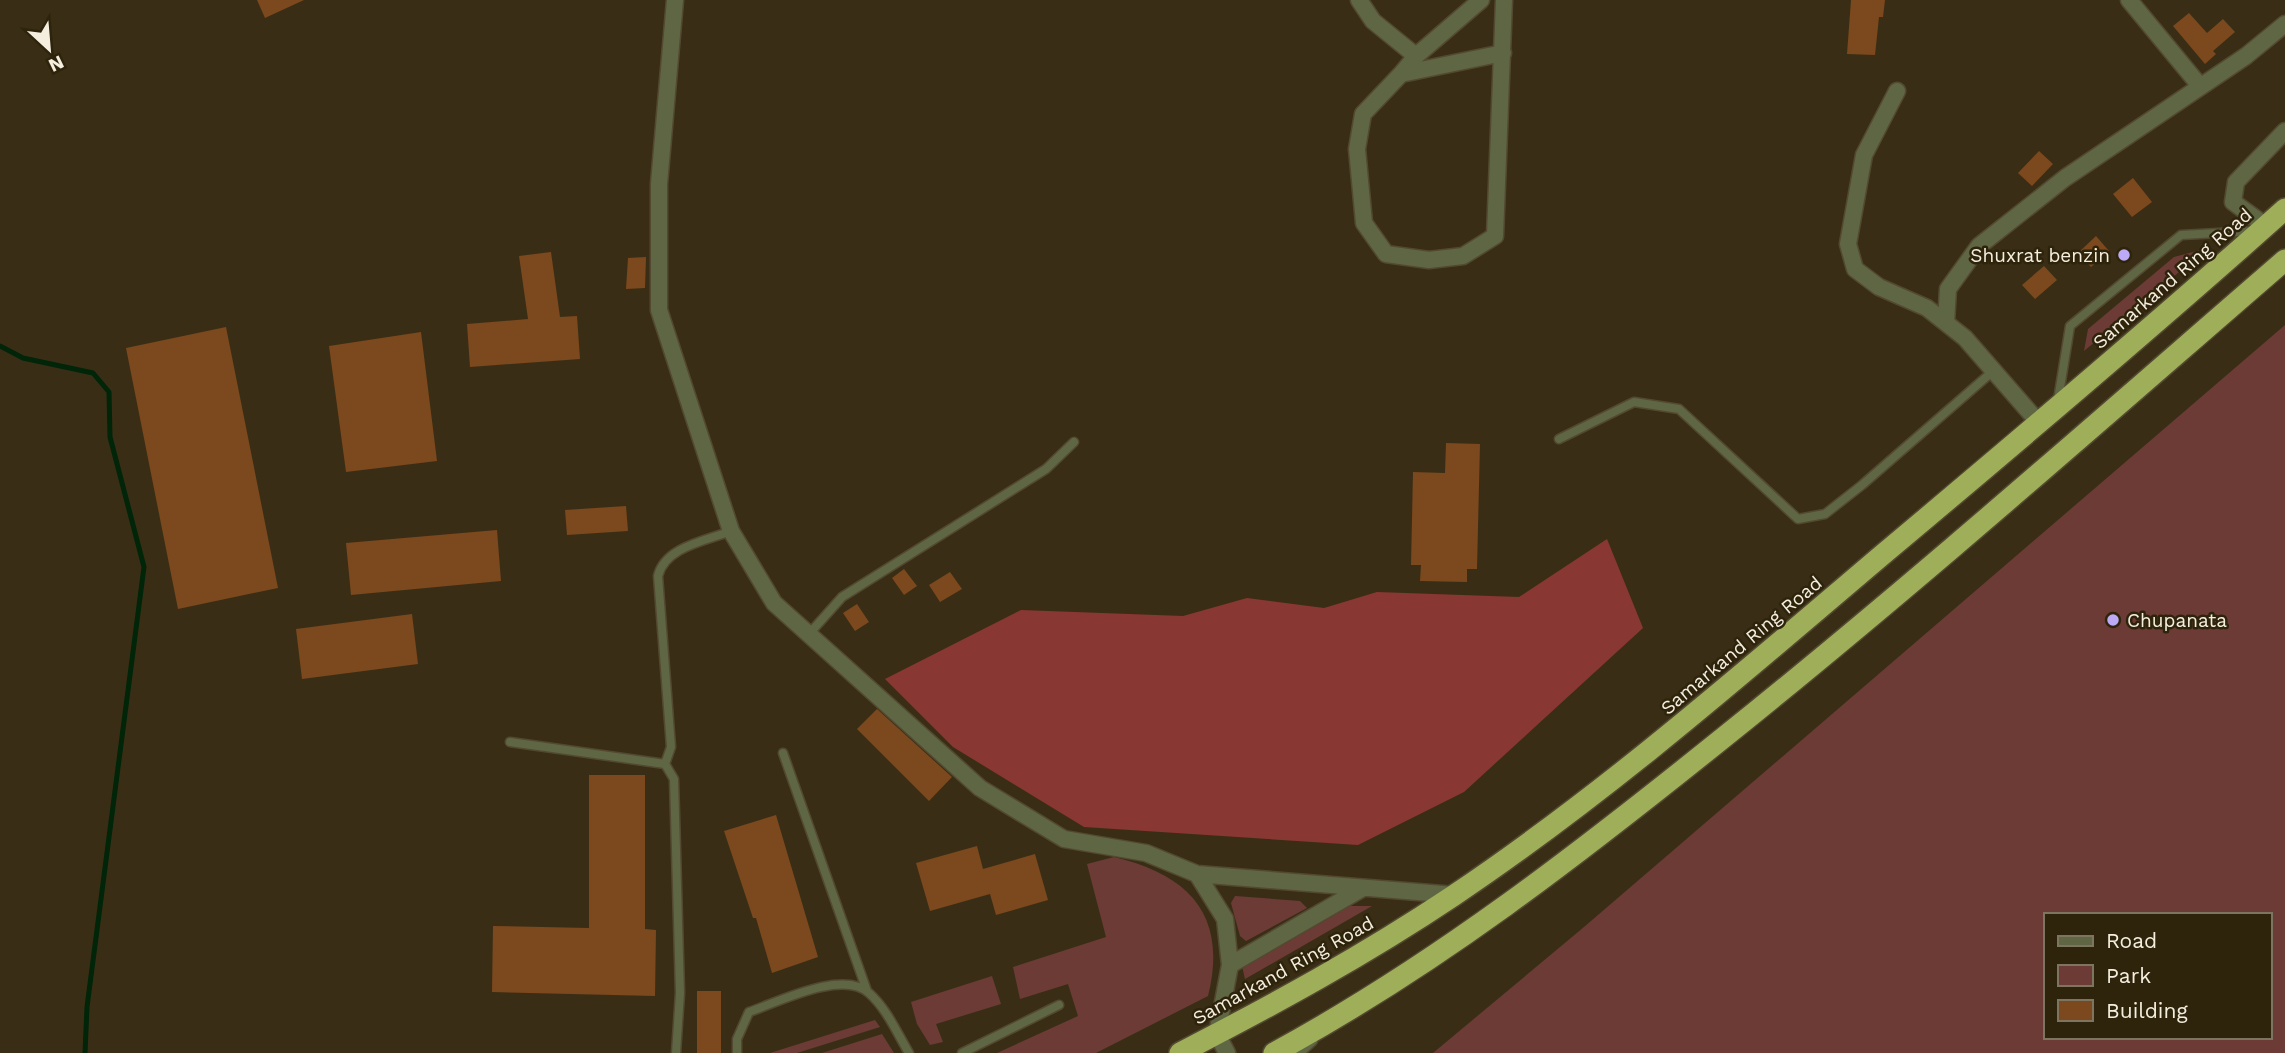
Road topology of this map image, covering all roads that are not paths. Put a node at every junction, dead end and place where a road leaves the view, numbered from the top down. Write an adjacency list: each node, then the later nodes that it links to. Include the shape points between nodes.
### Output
1 (676, 0): 22 (street, via 659,184 659,310)
2 (1359, 0): 8 (street, via 1373,21)
3 (1481, 0): 8 (street)
4 (1504, 0): 7 (street)
5 (2129, 0): 10 (street)
6 (2285, 24): 10 (street)
7 (1503, 53): 9 (street); 9 (street, via 1495,236 1463,256 1429,260 1386,254 1364,223 1357,149 1363,114)
8 (1416, 56): 9 (street)
9 (1401, 74)
10 (2200, 86): 16 (street, via 2065,178 1979,246 1948,289)
11 (1897, 91): 16 (street, via 1864,155 1847,244 1855,269)
12 (2285, 131): 14 (street, via 2236,182 2233,202)
13 (2285, 209): 14 (highway, Samarkand Ring Road)
14 (2263, 228): 18 (highway, Samarkand Ring Road); 18 (lane, via 2181,235 2070,326)
15 (2285, 260): 33 (highway, via 1844,640 1616,824 1494,915)
16 (1946, 323): 17 (street, via 1965,338)
17 (1992, 372): 19 (street); 20 (lane, via 1825,514 1798,519 1679,410 1634,402)
18 (2056, 408): 19 (highway, Samarkand Ring Road)
19 (2039, 423): 29 (highway, Samarkand Ring Road, via 1629,769)
20 (1559, 439)
21 (1074, 442): 23 (lane, via 1046,469 842,597)
22 (731, 531): 23 (street, via 775,603); 26 (lane, via 673,553 660,565 671,747)
23 (809, 634): 27 (street, via 979,788 1064,839 1146,853)
24 (510, 742): 26 (lane)
25 (783, 753): 31 (lane)
26 (665, 764): 35 (lane, via 674,779 680,993)
27 (1197, 874): 28 (street); 30 (street, via 1224,919)
28 (1363, 888): 29 (street); 30 (street)
29 (1455, 895): 34 (highway, Samarkand Ring Road, via 1341,966)
30 (1230, 965): 34 (street)
31 (867, 991): 36 (lane, via 829,983 749,1012 737,1039); 37 (lane)
32 (1059, 1005): 38 (lane)
33 (1341, 1015): 41 (highway); 42 (lane)
34 (1217, 1034): 39 (highway, Samarkand Ring Road); 40 (street)
35 (676, 1053)
36 (737, 1053)
37 (909, 1053)
38 (962, 1053)
39 (1180, 1053)
40 (1227, 1053)
41 (1274, 1053)
42 (1300, 1053)

